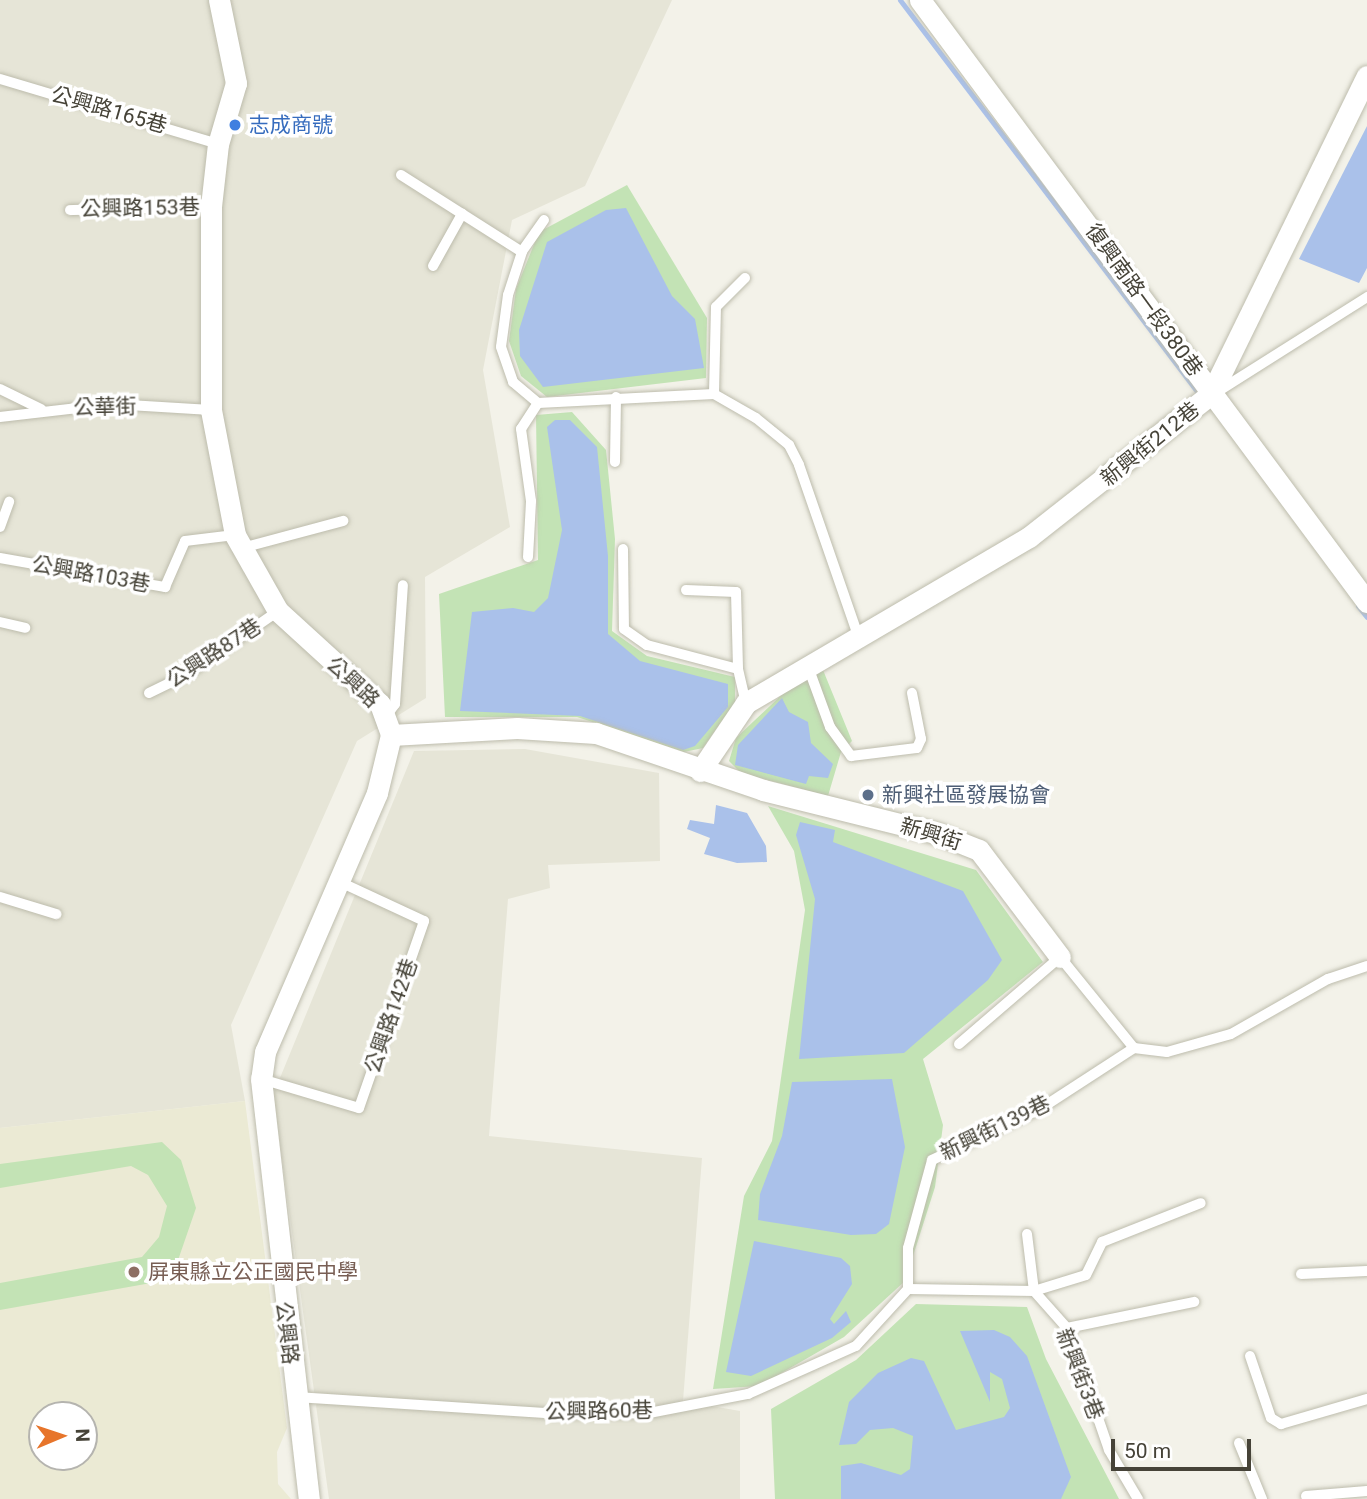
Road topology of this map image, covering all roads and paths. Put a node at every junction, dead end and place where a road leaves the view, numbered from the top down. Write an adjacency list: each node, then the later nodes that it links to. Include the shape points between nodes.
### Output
1 (219, 0): 5 (street, 公興路, via 236,83)
2 (920, 0): 17 (street, 復興南路一段380巷)
3 (1367, 76): 17 (street, 新興街212巷)
4 (0, 79): 5 (lane, 公興路165巷)
5 (218, 144): 7 (street, 公興路)
6 (401, 174): 9 (lane)
7 (211, 206): 8 (lane, 公興路153巷); 21 (street, 公興路)
8 (70, 210)
9 (461, 214): 11 (lane, via 485,224); 12 (lane)
10 (544, 220): 11 (lane)
11 (522, 252): 19 (lane, via 500,347 513,382)
12 (433, 265)
13 (745, 278): 16 (lane, via 716,307)
14 (1367, 297): 17 (lane)
15 (0, 388): 20 (lane)
16 (714, 394): 18 (lane); 37 (lane, via 789,445)
17 (1211, 394): 33 (street, 復興南路一段380巷); 37 (street, 新興街212巷, via 1029,537)
18 (616, 397): 19 (lane); 23 (lane)
19 (538, 403): 29 (lane, via 521,429 531,502)
20 (41, 409): 21 (lane, 公華街, via 112,404); 22 (lane, 公華街)
21 (211, 410): 27 (street, 公興路)
22 (0, 417)
23 (615, 462)
24 (9, 502): 26 (lane)
25 (343, 521): 27 (lane)
26 (0, 527)
27 (238, 542): 30 (lane, 公興路103巷, via 184,541 165,587); 34 (street, 公興路)
28 (623, 549): 39 (lane, via 624,629 647,645)
29 (528, 557)
30 (0, 558)
31 (403, 585): 43 (lane, via 395,704)
32 (686, 590): 39 (lane, via 736,592)
33 (1367, 602)
34 (278, 611): 40 (lane, 公興路87巷, via 186,675); 43 (street, 公興路)
35 (0, 621): 36 (lane)
36 (25, 628)
37 (858, 635): 38 (street, 新興街212巷)
38 (807, 664): 41 (lane, via 830,727 851,756 917,748 921,739); 42 (street, 新興街212巷)
39 (738, 669): 42 (lane)
40 (149, 693)
41 (912, 693)
42 (746, 703): 44 (street, 新興街212巷)
43 (389, 725): 44 (street, 新興街, via 565,728 596,733); 45 (street, 公興路, via 377,793)
44 (700, 771): 48 (street, 新興街, via 939,834 979,850)
45 (335, 880): 52 (street, 公興路, via 265,1052); 52 (lane, 公興路142巷, via 424,921 359,1108)
46 (0, 897): 47 (lane)
47 (56, 914)
48 (1060, 957): 50 (lane); 51 (lane, 新興街)
49 (1367, 966): 51 (lane, via 1328,979 1231,1034 1189,1050)
50 (959, 1044)
51 (1134, 1048): 57 (lane, 新興街139巷, via 1040,1109 932,1160 908,1248)
52 (261, 1079): 62 (street, 公興路)
53 (1201, 1203): 58 (lane, via 1102,1242 1086,1275)
54 (1027, 1234): 58 (lane)
55 (1367, 1271): 56 (lane)
56 (1301, 1274)
57 (908, 1289): 58 (lane); 62 (lane, 公興路60巷, via 856,1346 748,1394 649,1413 560,1414)
58 (1034, 1291): 60 (lane, 新興街3巷)
59 (1194, 1302): 60 (lane)
60 (1067, 1328): 68 (lane, 新興街3巷, via 1109,1450)
61 (1250, 1356): 63 (lane, via 1271,1418 1281,1424)
62 (296, 1397): 67 (street, 公興路)
63 (1367, 1399)
64 (1239, 1443): 69 (lane)
65 (1367, 1491): 66 (lane)
66 (1306, 1496)
67 (310, 1499)
68 (1138, 1499)
69 (1262, 1499)

